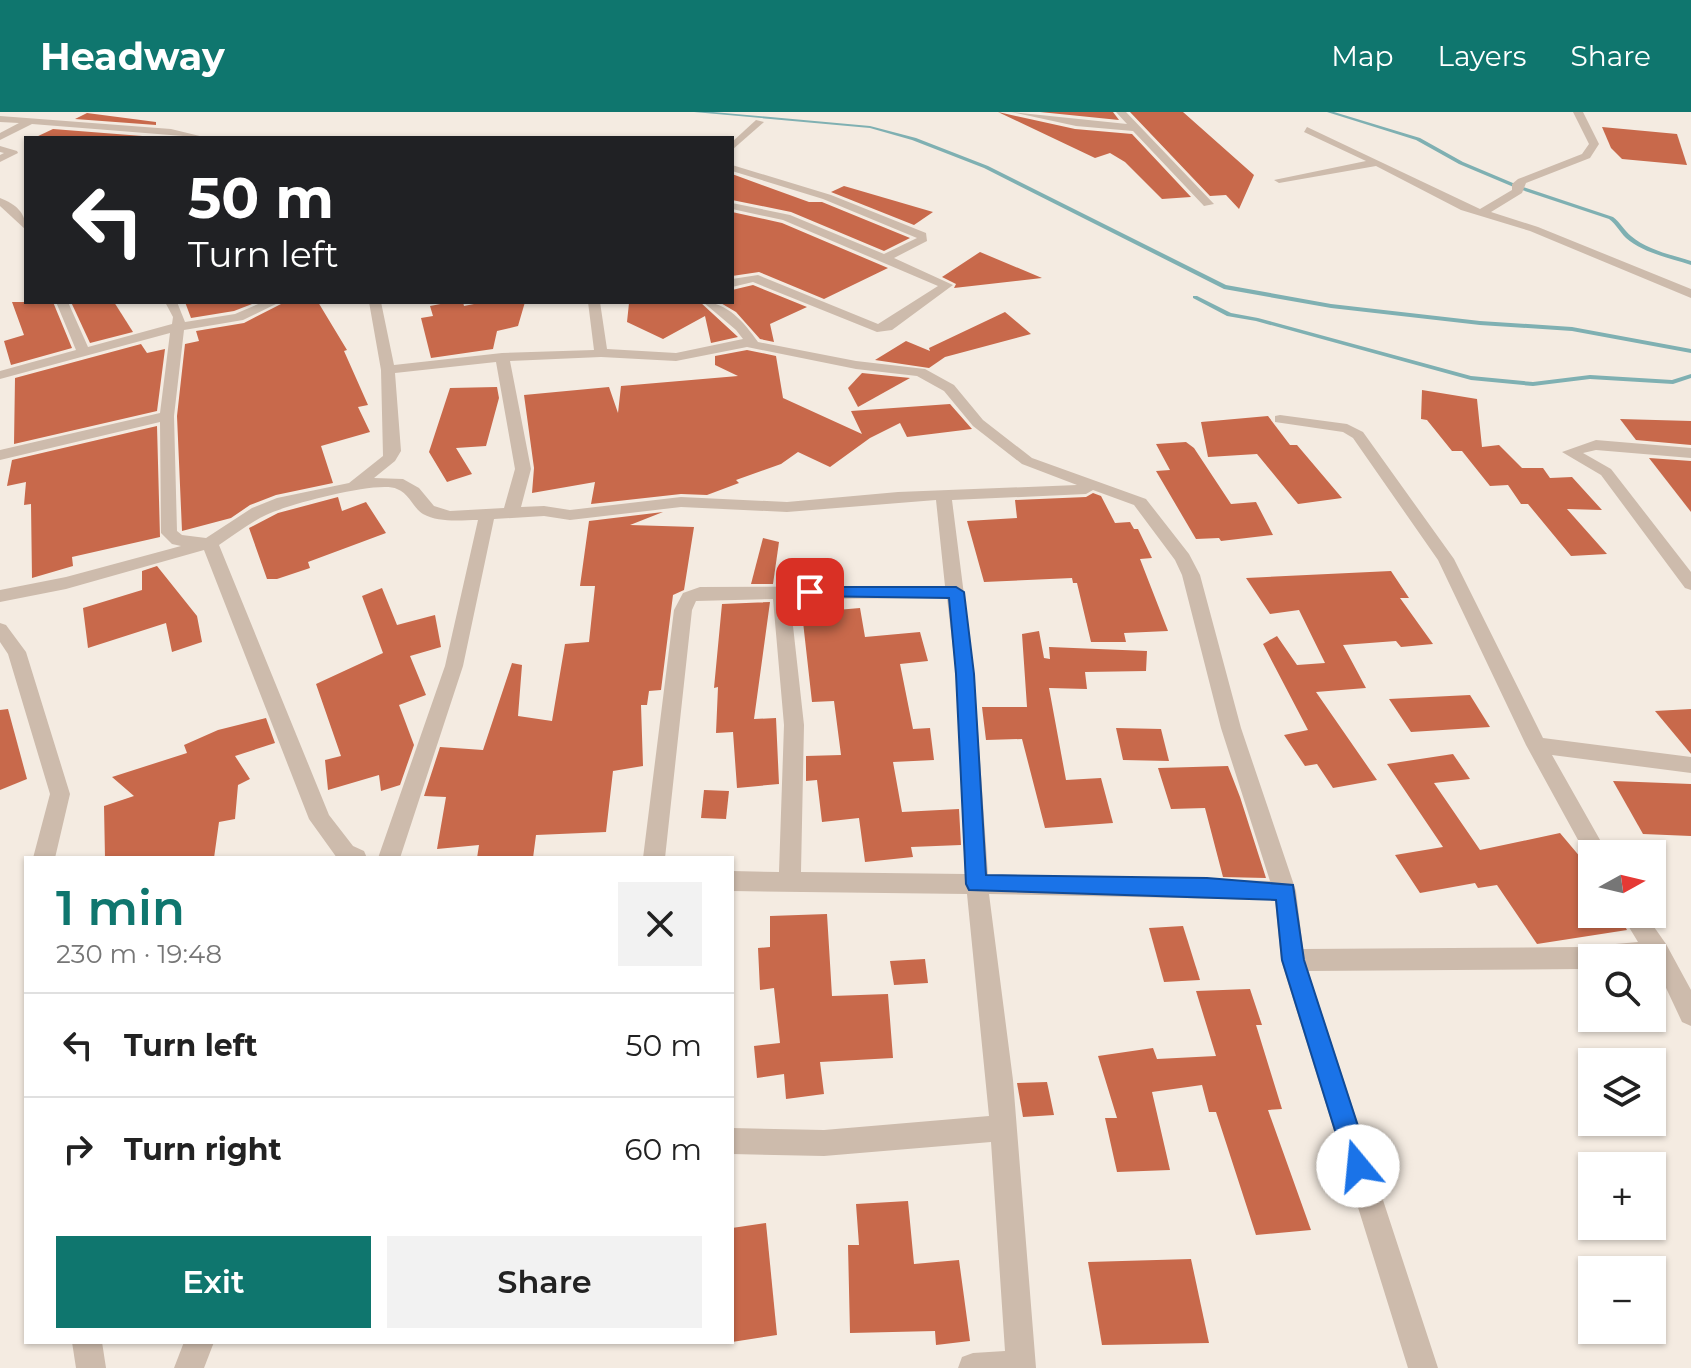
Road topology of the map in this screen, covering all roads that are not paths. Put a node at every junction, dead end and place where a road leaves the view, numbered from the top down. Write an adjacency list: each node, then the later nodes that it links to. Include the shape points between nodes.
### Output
1 (1016, 112): 7 (street)
2 (1121, 112): 7 (street)
3 (1578, 112): 20 (street, via 1594,144 1586,156 1522,181 1518,191)
4 (0, 119): 5 (street)
5 (31, 121): 9 (street); 10 (street)
6 (759, 122): 11 (street)
7 (1135, 128): 18 (street)
8 (1307, 130): 14 (street)
9 (192, 136)
10 (0, 137)
11 (734, 145)
12 (0, 149): 13 (street, via 13,153)
13 (0, 159)
14 (1375, 163): 16 (street); 20 (street)
15 (734, 169): 22 (street, via 846,202 922,235)
16 (1279, 180)
17 (0, 201): 21 (street)
18 (1208, 204)
19 (734, 206): 22 (street, via 786,217)
20 (1480, 214): 24 (street, via 1534,229)
21 (24, 224)
22 (883, 259): 23 (street, via 947,285 887,327 877,328 754,278)
23 (734, 283)
24 (1691, 294)
25 (63, 304): 33 (street)
26 (172, 304): 31 (street, via 179,317)
27 (269, 304): 31 (street, via 238,317)
28 (375, 304): 36 (street)
29 (594, 304): 34 (street)
30 (712, 304): 32 (street, via 741,327)
31 (177, 327): 33 (street); 38 (street)
32 (750, 342): 34 (street, via 676,357); 43 (street, via 797,356 920,372 949,388 1011,451)
33 (83, 352): 37 (street)
34 (601, 353): 35 (street)
35 (502, 357): 36 (street); 45 (street, via 523,469)
36 (388, 370): 42 (street, via 393,451)
37 (0, 375)
38 (167, 416): 41 (street); 47 (street, via 169,533 178,540)
39 (1280, 419): 53 (street, via 1347,428 1358,435 1446,559)
40 (1691, 453): 48 (street, via 1596,445 1570,452 1606,472)
41 (0, 455)
42 (354, 486): 46 (street, via 397,482 413,491 428,510 450,516); 47 (street, via 283,501)
43 (1102, 489): 44 (street); 63 (street, via 1140,502 1187,567 1231,728)
44 (943, 495): 45 (street, via 787,507 681,502 609,512); 50 (street)
45 (511, 513): 46 (street)
46 (487, 515): 58 (street, via 454,666)
47 (210, 543): 51 (street); 57 (street, via 320,819)
48 (1691, 584)
49 (781, 592): 50 (street); 59 (street, via 689,597 683,610); 60 (street, via 794,725)
50 (956, 592): 62 (street)
51 (0, 596)
52 (0, 629): 56 (street, via 17,652 60,794)
53 (1536, 745): 54 (street); 55 (street)
54 (1691, 765)
55 (1589, 840)
56 (44, 856)
57 (352, 856)
58 (390, 856)
59 (654, 856)
60 (790, 880): 61 (street); 62 (street)
61 (734, 881)
62 (977, 884): 63 (street); 68 (street)
63 (1285, 891): 65 (street)
64 (1578, 958): 65 (street)
65 (1293, 960): 76 (street)
66 (1666, 966): 67 (street)
67 (1691, 1014)
68 (1004, 1128): 69 (street, via 824,1143); 72 (street)
69 (734, 1141)
70 (87, 1344): 73 (street)
71 (198, 1344): 74 (street)
72 (1021, 1366): 75 (street)
73 (91, 1368)
74 (189, 1368)
75 (973, 1368)
76 (1423, 1368)

